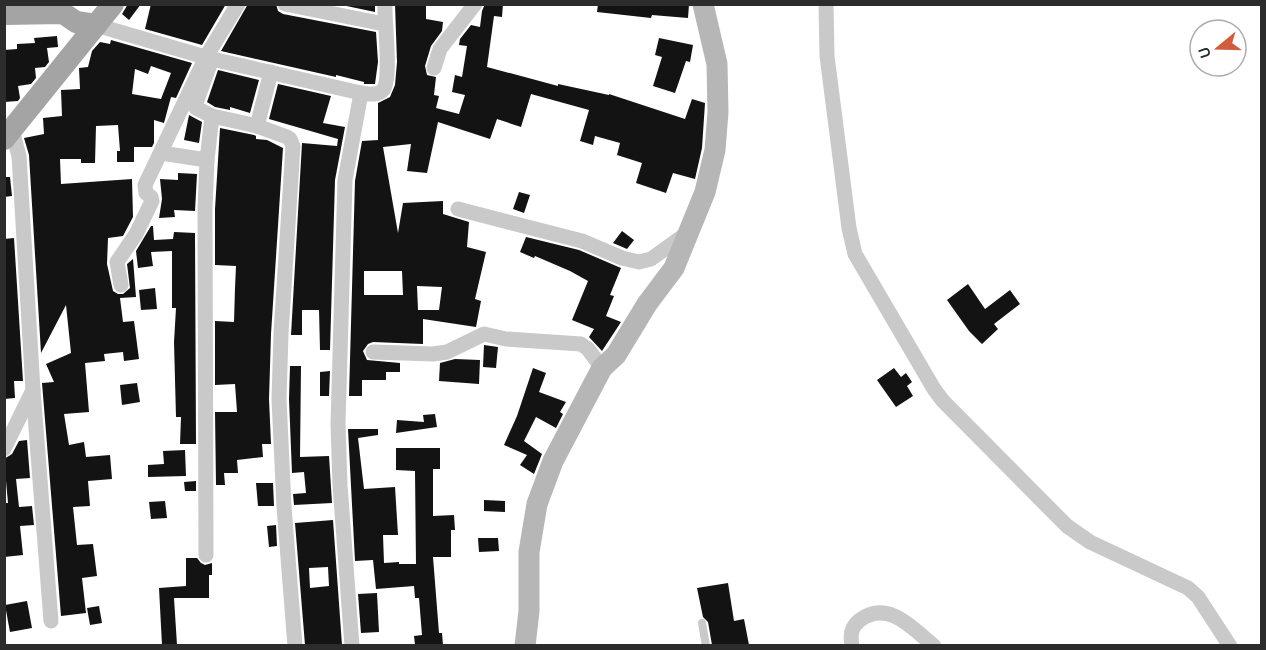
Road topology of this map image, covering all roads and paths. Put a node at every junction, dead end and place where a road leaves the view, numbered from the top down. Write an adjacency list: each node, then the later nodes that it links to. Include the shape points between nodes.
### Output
1 (113, 4): 9 (main road)
2 (238, 4): 12 (street)
3 (285, 4): 10 (street)
4 (385, 4): 10 (street)
5 (475, 4): 13 (street, via 440,49)
6 (703, 4): 22 (street, via 717,64 718,112 715,150)
7 (826, 4): 37 (street, via 827,56 855,254 934,389 1067,526 1090,542 1188,588)
8 (4, 14): 9 (main road, via 63,13)
9 (86, 24): 11 (main road); 12 (street); 18 (main road)
10 (384, 24): 15 (street, via 386,84 375,94)
11 (4, 28)
12 (209, 58): 14 (street); 16 (street, via 195,106); 19 (street)
13 (434, 68)
14 (271, 72): 15 (street); 17 (street)
15 (361, 93): 32 (street, via 345,180 338,424)
16 (212, 116): 17 (street); 20 (street)
17 (257, 126): 31 (street, via 287,137 292,146 279,399)
18 (8, 134): 26 (street, via 19,156)
19 (165, 154): 20 (street); 23 (street, via 145,185 151,203 117,262)
20 (207, 160): 28 (street)
21 (458, 209): 22 (street, via 582,241 639,262 651,259)
22 (690, 231): 25 (street, via 674,268 616,355)
23 (121, 285)
24 (373, 352): 25 (street, via 447,352 484,334 581,344)
25 (602, 369): 33 (street, via 553,461 537,504 529,552)
26 (33, 390): 27 (street); 29 (street)
27 (4, 449)
28 (206, 555)
29 (51, 621)
30 (702, 623): 34 (lane)
31 (295, 645)
32 (352, 645)
33 (525, 645)
34 (706, 645)
35 (852, 645): 36 (street, via 854,625 873,613 886,613 897,616)
36 (934, 645)
37 (1230, 645)

